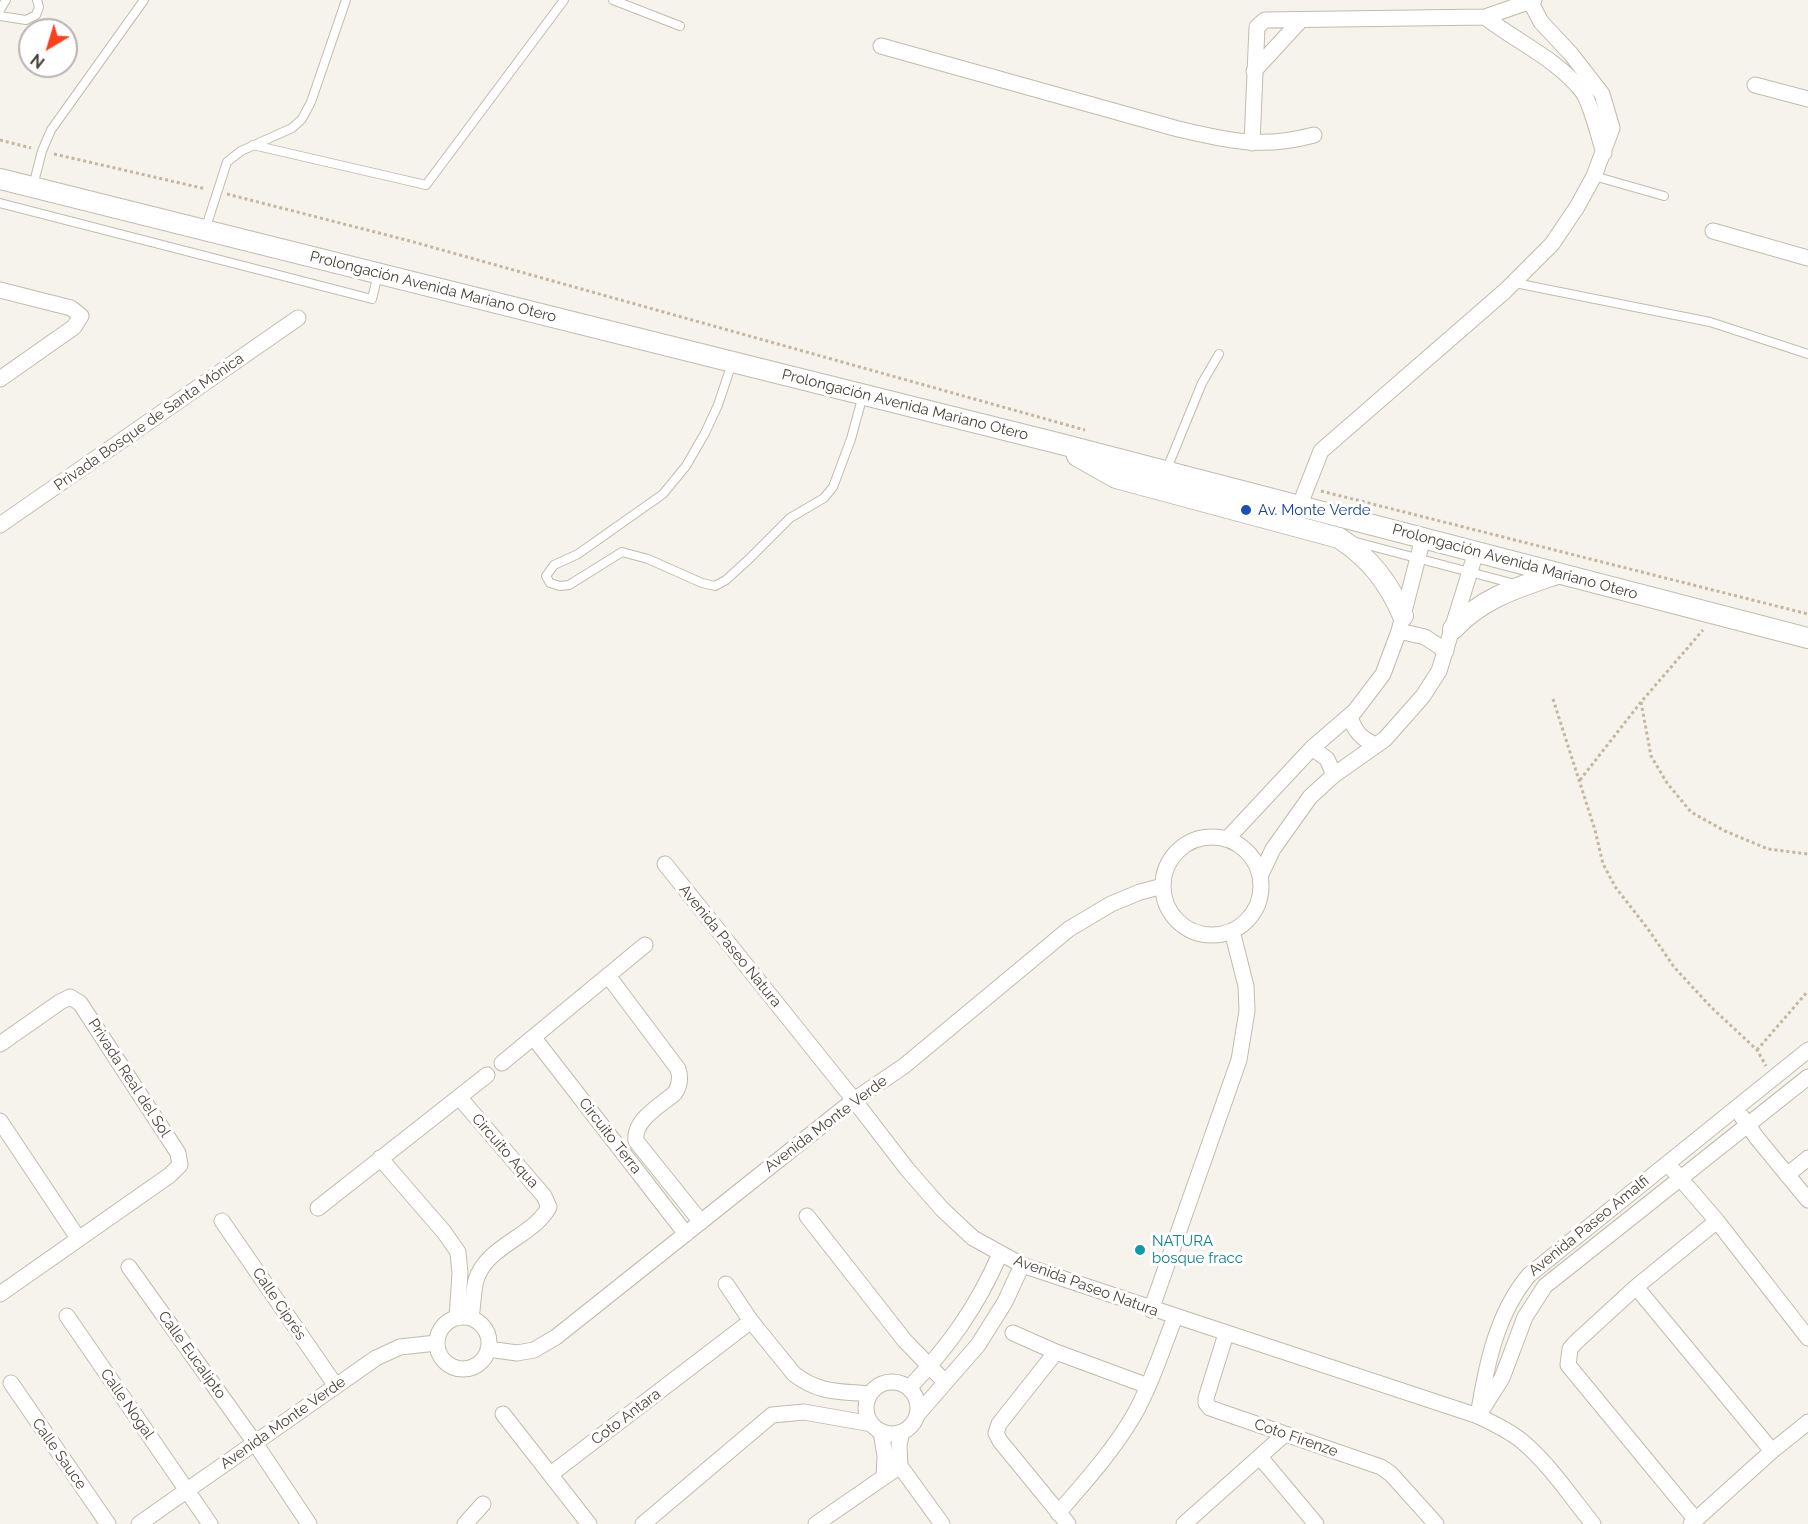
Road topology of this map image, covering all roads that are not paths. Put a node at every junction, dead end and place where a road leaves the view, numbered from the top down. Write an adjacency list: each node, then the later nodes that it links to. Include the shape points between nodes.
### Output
1 (6, 0): 8 (lane)
2 (37, 0): 9 (lane, via 36,15 26,20)
3 (144, 0): 23 (lane, via 51,130)
4 (346, 0): 19 (lane, via 302,119 292,128)
5 (564, 0): 19 (lane, via 426,184)
6 (613, 0): 12 (lane)
7 (1532, 1): 10 (street); 20 (street, via 1541,22 1602,94 1612,128)
8 (0, 10)
9 (0, 16)
10 (1485, 17): 11 (street); 20 (street, via 1556,65 1583,93)
11 (1301, 20): 14 (street); 14 (street, via 1265,20 1257,27)
12 (681, 26)
13 (881, 46): 18 (street, via 1178,129)
14 (1254, 71): 18 (street)
15 (1755, 85): 16 (street)
16 (1808, 99)
17 (1314, 135): 18 (street)
18 (1252, 143)
19 (253, 145): 26 (lane, via 226,162)
20 (1604, 153): 21 (street)
21 (1594, 176): 24 (lane); 30 (street, via 1552,243)
22 (0, 179): 23 (street, Prolongación Avenida Mariano Otero)
23 (32, 188): 26 (street, Prolongación Avenida Mariano Otero)
24 (1664, 196)
25 (0, 203): 29 (lane, via 372,299)
26 (205, 230): 29 (street, Prolongación Avenida Mariano Otero)
27 (1713, 231): 28 (street)
28 (1808, 258)
29 (378, 273): 35 (street, Prolongación Avenida Mariano Otero)
30 (1513, 283): 34 (lane, via 1710,322); 40 (street, via 1334,438 1322,451)
31 (0, 290): 36 (street, via 71,308 81,316 74,327)
32 (298, 318): 41 (street, Privada Bosque de Santa Mónica)
33 (1219, 354): 39 (lane, via 1202,383)
34 (1808, 354)
35 (733, 362): 37 (street, Prolongación Avenida Mariano Otero); 37 (lane, via 718,405 686,466 663,494 578,554 554,565 546,576 550,583 569,585 622,552 702,583 715,586 726,580 790,518 824,498 833,487)
36 (0, 379)
37 (863, 395): 38 (street, Prolongación Avenida Mariano Otero)
38 (1057, 443): 39 (street, Prolongación Avenida Mariano Otero); 42 (street, via 1116,478)
39 (1165, 472): 40 (street, Prolongación Avenida Mariano Otero)
40 (1299, 507): 43 (street, Prolongación Avenida Mariano Otero)
41 (0, 525)
42 (1339, 538): 45 (lane); 49 (street, via 1377,570 1396,600)
43 (1423, 538): 44 (street, Prolongación Avenida Mariano Otero); 45 (street)
44 (1476, 552): 46 (street); 47 (street, Prolongación Avenida Mariano Otero)
45 (1418, 559): 46 (lane); 49 (street)
46 (1470, 572): 48 (lane); 50 (street)
47 (1557, 574): 48 (street); 51 (street, Prolongación Avenida Mariano Otero)
48 (1523, 586): 50 (street, via 1484,603)
49 (1401, 624): 52 (street); 53 (street, via 1383,674)
50 (1453, 629): 52 (street)
51 (1808, 638)
52 (1446, 651): 54 (street, via 1423,696)
53 (1350, 716): 54 (street, via 1359,735); 55 (street)
54 (1377, 745): 56 (street)
55 (1312, 748): 56 (street, via 1327,759); 57 (street)
56 (1334, 775): 59 (street, via 1296,814)
57 (1227, 839): 59 (street, via 1248,852); 60 (street, via 1197,839 1179,849 1167,866)
58 (665, 864): 71 (street, Avenida Paseo Natura)
59 (1260, 876): 61 (street, via 1260,894 1253,912)
60 (1163, 886): 61 (street, via 1172,913 1185,927 1213,935); 71 (street, Avenida Monte Verde, via 1111,904 1069,929 904,1066)
61 (1232, 931): 94 (street, via 1246,986 1247,1011 1239,1060)
62 (645, 945): 63 (street)
63 (609, 977): 64 (street); 85 (street, via 678,1069 680,1081 675,1093 641,1122 636,1141)
64 (534, 1038): 67 (street); 86 (street, Circuito Terra)
65 (0, 1044): 87 (street, Privada Real del Sol, via 70,997 80,1003 178,1153 180,1165 170,1175)
66 (1808, 1050): 72 (street, Avenida Paseo Amalfi)
67 (502, 1063)
68 (487, 1075): 70 (street)
69 (1808, 1077): 74 (street, Avenida Paseo Amalfi)
70 (459, 1097): 75 (street); 97 (street, Circuito Aqua, via 544,1196 549,1207 544,1217 490,1258 476,1281)
71 (854, 1100): 85 (street, Avenida Monte Verde); 88 (street, Avenida Paseo Natura, via 942,1209 973,1238)
72 (1736, 1107): 74 (street); 77 (street, Avenida Paseo Amalfi)
73 (0, 1121): 87 (street)
74 (1748, 1125): 78 (street); 79 (street, Avenida Paseo Amalfi)
75 (380, 1158): 81 (street); 97 (street, via 458,1252)
76 (1808, 1158): 78 (street)
77 (1667, 1163): 79 (street); 114 (street, Avenida Paseo Amalfi, via 1529,1275 1517,1289 1485,1375)
78 (1787, 1174): 80 (street)
79 (1679, 1178): 84 (street); 114 (street, Avenida Paseo Amalfi, via 1545,1287 1525,1317 1502,1378)
80 (1808, 1200)
81 (318, 1208)
82 (807, 1216): 105 (street)
83 (222, 1221): 108 (street, Calle Ciprés)
84 (1717, 1221): 92 (street); 101 (street)
85 (701, 1222): 86 (street, Avenida Monte Verde)
86 (686, 1234): 103 (street, Avenida Monte Verde, via 556,1337 534,1350 517,1353)
87 (78, 1238): 93 (street)
88 (1000, 1254): 89 (street, Avenida Paseo Natura); 105 (street, via 974,1308)
89 (1022, 1264): 94 (street, Avenida Paseo Natura); 106 (street, via 983,1337)
90 (129, 1267): 119 (street, Calle Eucalipto)
91 (726, 1284): 98 (street)
92 (1636, 1287): 120 (street); 128 (street, via 1575,1343 1568,1365)
93 (0, 1294)
94 (1151, 1310): 96 (street, Avenida Paseo Natura)
95 (66, 1316): 125 (street, Calle Nogal)
96 (1174, 1317): 100 (street, Avenida Paseo Natura); 109 (street)
97 (464, 1318): 102 (street, via 447,1322); 103 (street, via 484,1328)
98 (751, 1321): 111 (street, via 794,1374 808,1384 821,1390); 123 (street, Coto Antara)
99 (1013, 1333): 104 (street)
100 (1226, 1334): 114 (street, Avenida Paseo Natura); 118 (street, Coto Firenze, via 1206,1403 1210,1408)
101 (1808, 1338)
102 (436, 1343): 103 (street, via 441,1359 462,1370 478,1365); 108 (street, Avenida Monte Verde, via 400,1347 376,1358)
103 (488, 1349)
104 (1056, 1352): 109 (street); 127 (street, via 996,1432)
105 (928, 1367): 106 (street); 110 (street)
106 (945, 1382): 113 (street)
107 (11, 1383): 130 (street, Calle Sauce)
108 (336, 1386): 119 (street, Avenida Monte Verde)
109 (1148, 1386): 127 (street, via 1134,1415)
110 (909, 1388): 111 (street, via 901,1383 884,1383); 113 (street, via 918,1403)
111 (870, 1394): 116 (street, via 866,1409)
112 (503, 1414): 123 (street)
113 (917, 1415): 117 (street)
114 (1478, 1416): 141 (street, Avenida Paseo Natura, via 1522,1442 1549,1469)
115 (1808, 1422): 120 (street)
116 (877, 1428): 117 (street, via 895,1434); 124 (street, via 885,1456); 136 (street, via 804,1412 772,1415)
117 (902, 1432): 122 (street)
118 (1285, 1434): 121 (street); 140 (street, Coto Firenze, via 1381,1467)
119 (255, 1443): 125 (street, Avenida Monte Verde); 133 (street, Calle Eucalipto)
120 (1772, 1451): 128 (street)
121 (1260, 1457): 129 (street); 139 (street)
122 (900, 1466): 124 (street); 138 (street)
123 (551, 1474): 135 (street)
124 (884, 1477): 137 (street)
125 (188, 1491): 131 (street, Avenida Monte Verde); 132 (street, Calle Nogal)
126 (483, 1504): 134 (street)
127 (1063, 1519)
128 (1693, 1522)
129 (1187, 1523)
130 (108, 1524)
131 (139, 1524)
132 (210, 1524)
133 (309, 1524)
134 (465, 1524)
135 (589, 1524)
136 (644, 1524)
137 (816, 1524)
138 (942, 1524)
139 (1316, 1524)
140 (1436, 1524)
141 (1592, 1524)

